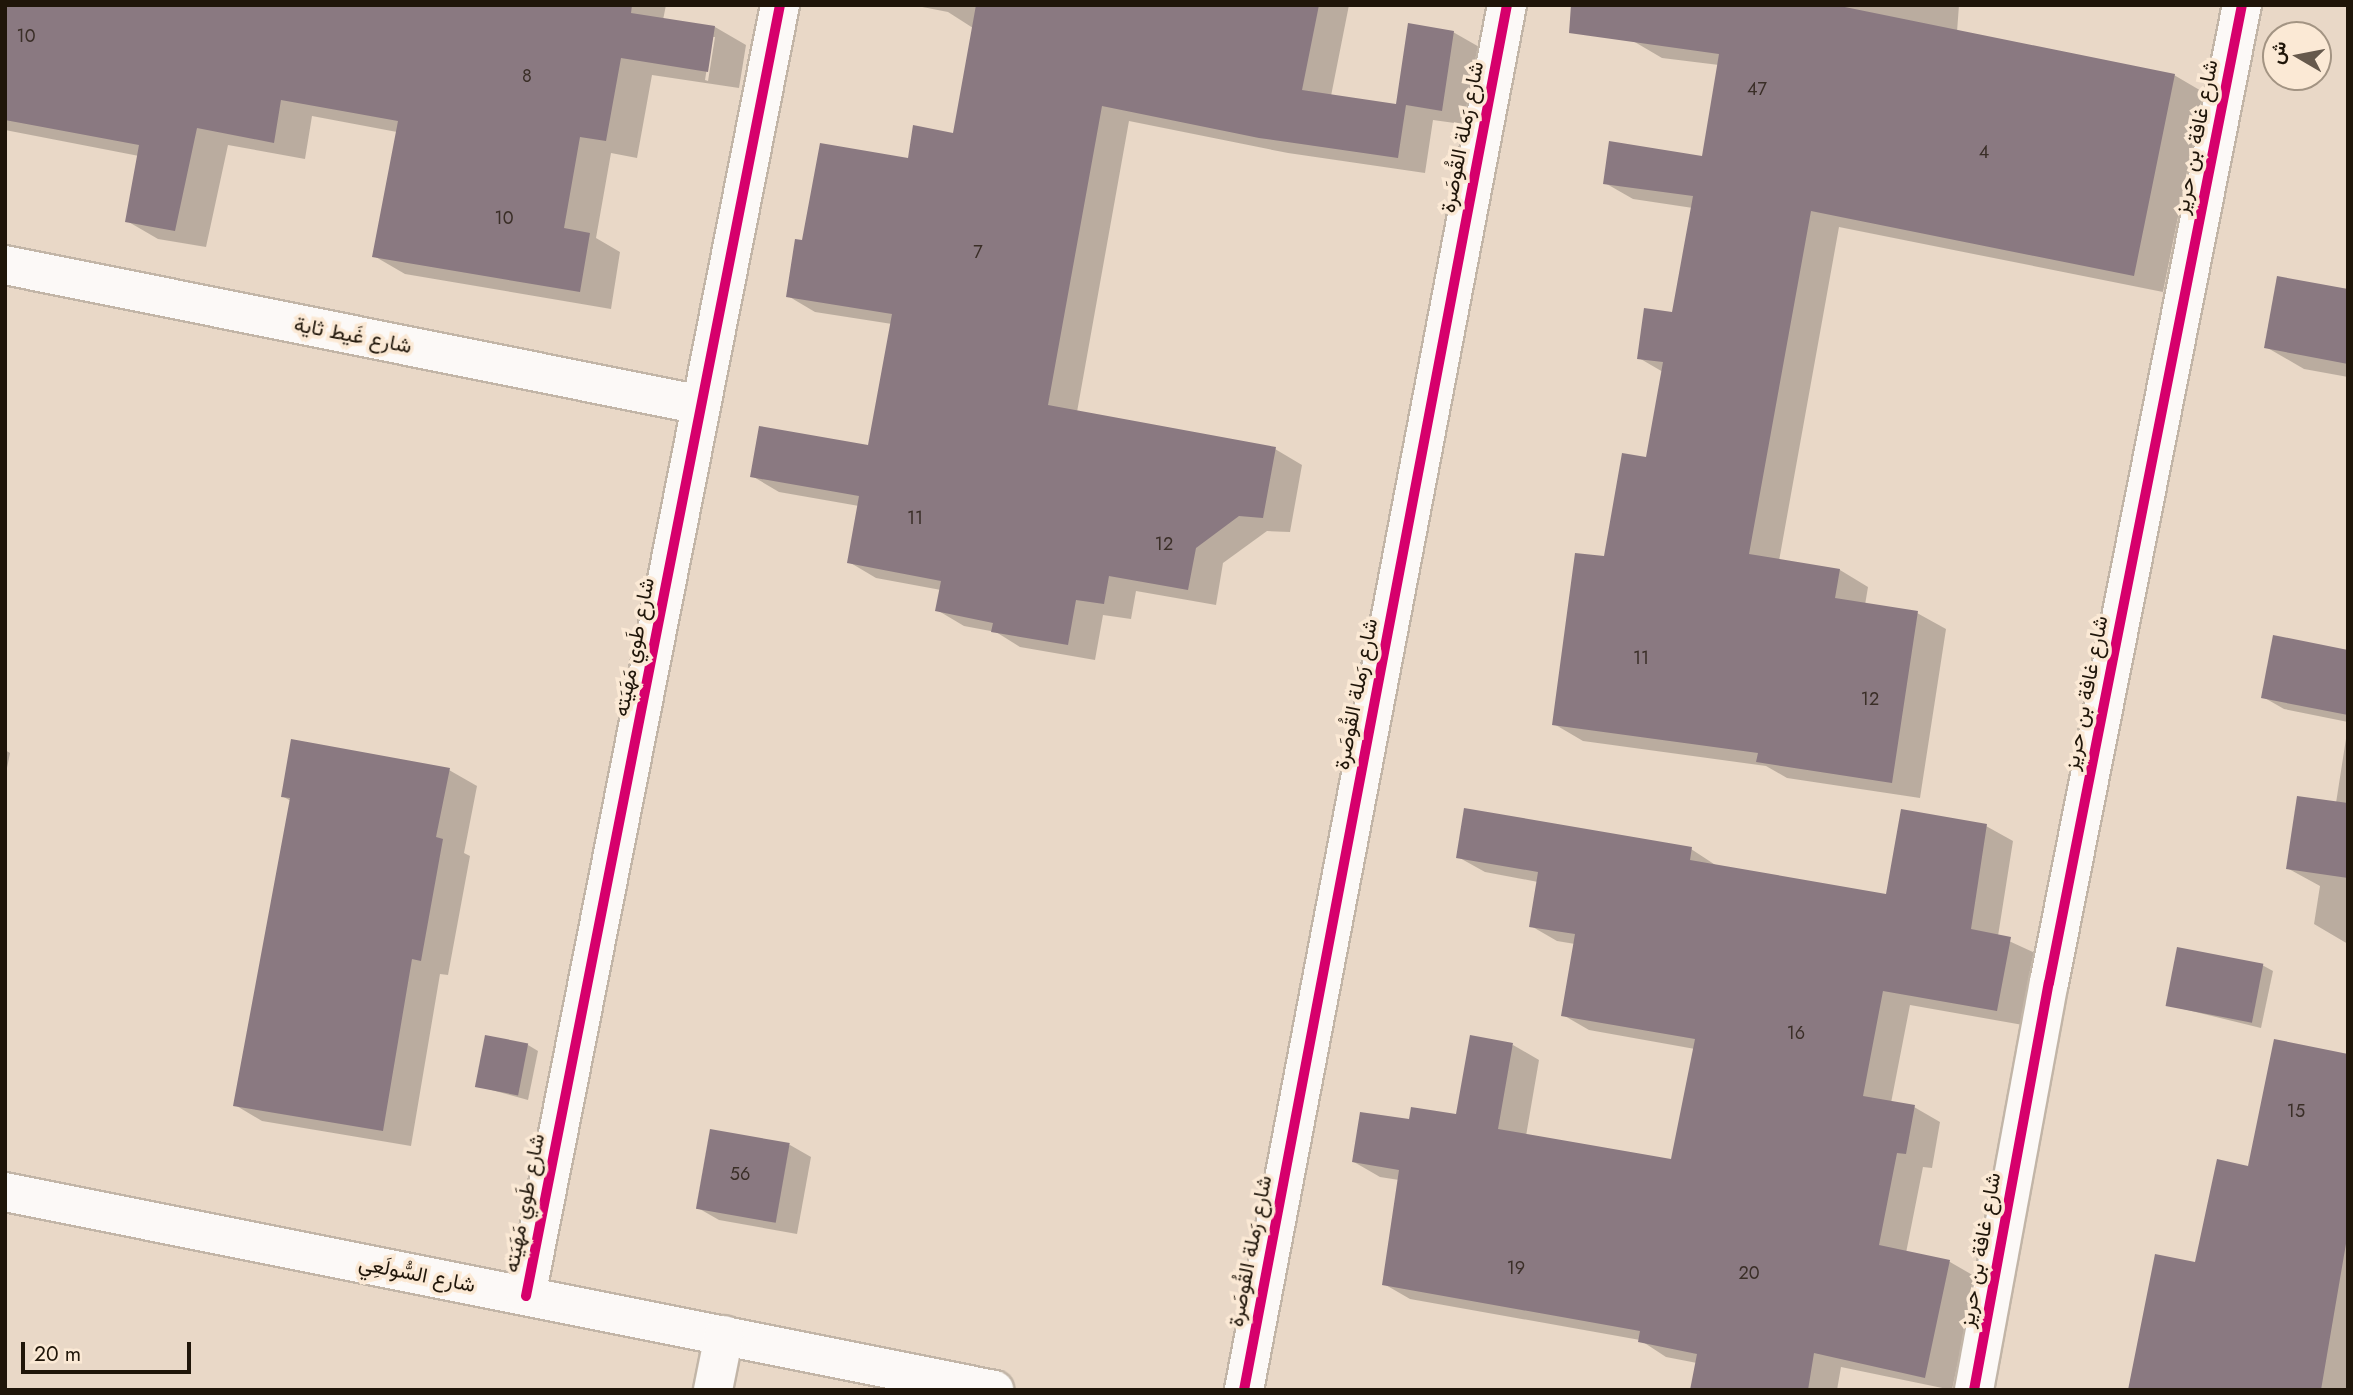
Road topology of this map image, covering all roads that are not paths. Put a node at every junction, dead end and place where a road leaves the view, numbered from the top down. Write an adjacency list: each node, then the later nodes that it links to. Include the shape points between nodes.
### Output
1 (780, 5): 5 (street, شارع طَوي مَهَيَته)
2 (1507, 5): 11 (street, شارع رَملة القُوصَرة)
3 (2242, 5): 12 (street, شارع غافة بن حريز, via 2054,956)
4 (5, 265): 5 (street, شارع غَيط ثاية)
5 (701, 405): 7 (street, شارع طَوي مَهَيَته)
6 (5, 1192): 7 (street, شارع السُّولَعِي)
7 (526, 1296): 8 (street, شارع السُّولَعِي)
8 (724, 1335): 9 (street); 10 (street, شارع السُّولَعِي)
9 (713, 1390)
10 (994, 1390)
11 (1244, 1390)
12 (1974, 1390)

